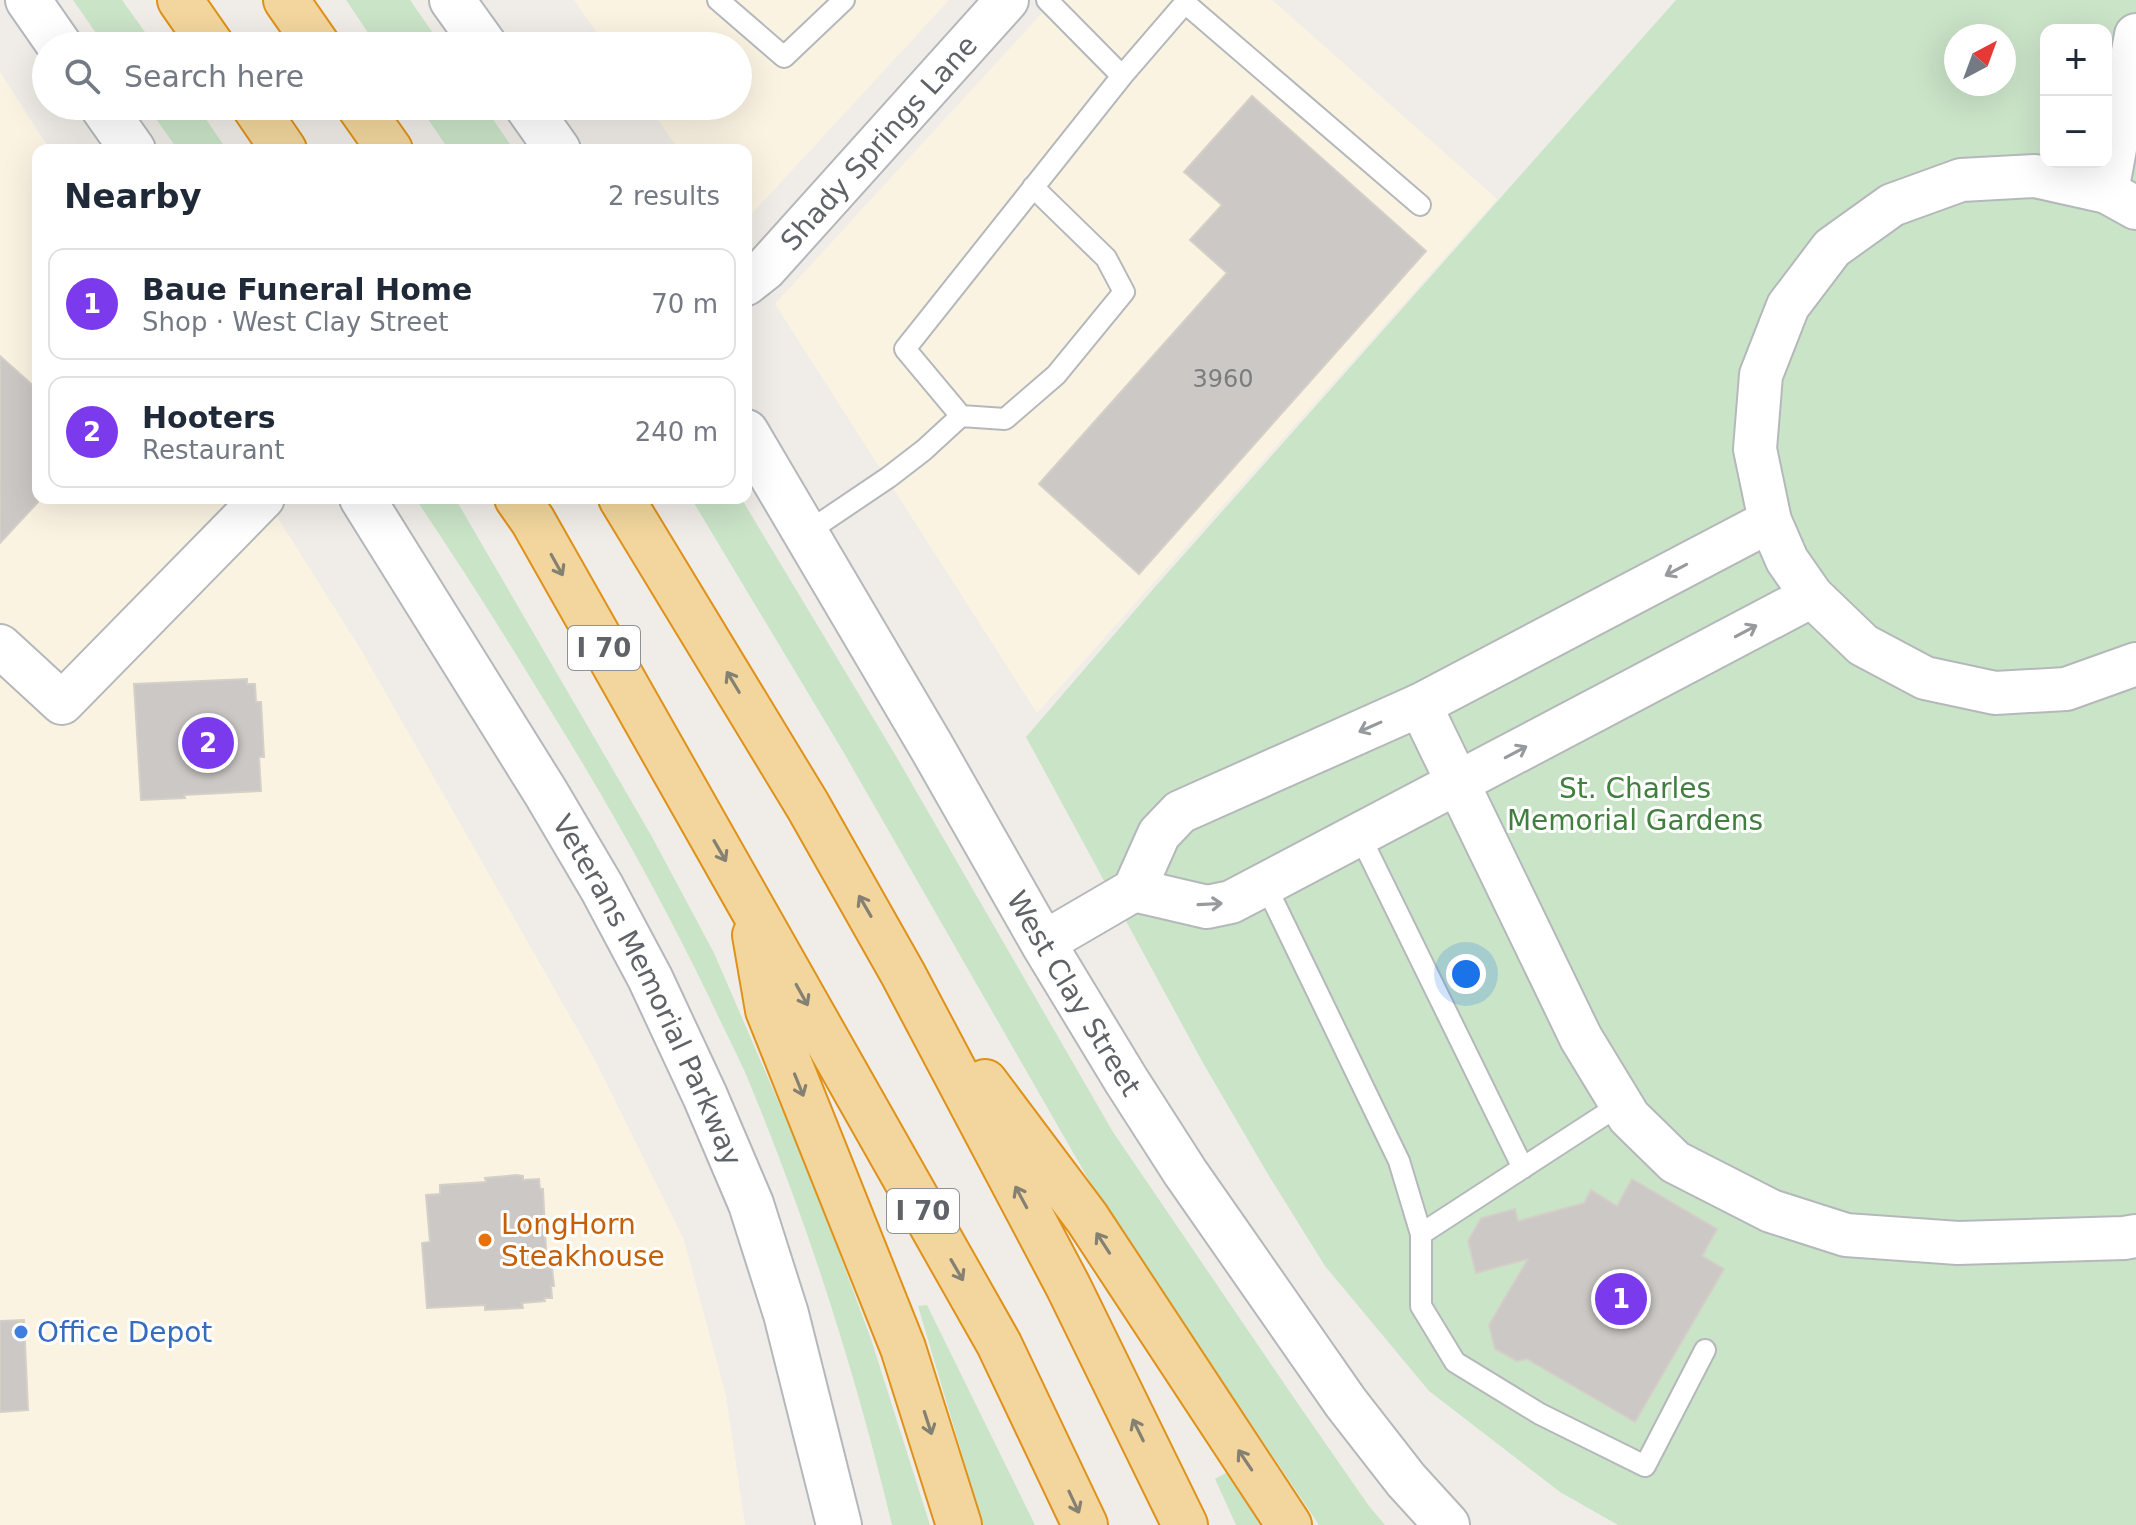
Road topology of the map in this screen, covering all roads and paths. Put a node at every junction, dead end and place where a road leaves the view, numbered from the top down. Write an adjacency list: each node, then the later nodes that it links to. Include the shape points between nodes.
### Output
1 (28, 0): 9 (street)
2 (180, 0): 10 (highway)
3 (286, 0): 11 (highway)
4 (452, 0): 12 (street)
5 (718, 0): 6 (lane, via 784,57)
6 (844, 0)
7 (1007, 0): 26 (street, Shady Springs Lane)
8 (1047, 0): 14 (lane)
9 (50, 32)
10 (202, 32)
11 (308, 32)
12 (475, 32)
13 (2136, 35): 24 (street)
14 (1122, 76): 23 (lane); 25 (lane, via 1185,3)
15 (112, 120): 19 (street)
16 (264, 120): 20 (highway)
17 (369, 120): 21 (highway)
18 (537, 120): 22 (street)
19 (129, 144)
20 (280, 144)
21 (386, 144)
22 (554, 144)
23 (1033, 187): 27 (lane, via 905,349); 27 (lane, via 1106,258 1124,292 1056,375 1005,419)
24 (2122, 200): 33 (street, via 2035,176 1961,180 1892,205 1832,248 1788,306 1761,375 1755,449)
25 (1420, 205)
26 (752, 279)
27 (961, 416): 34 (lane, via 889,477)
28 (752, 442): 34 (street, West Clay Street)
29 (257, 504): 36 (street, via 62,703)
30 (366, 504): 51 (street, Veterans Memorial Parkway, via 602,888 705,1096 751,1204 786,1314)
31 (521, 504): 43 (highway, I 70, one-way to 43)
32 (625, 504): 45 (highway, one-way to 32)
33 (1770, 521): 35 (street, via 1787,560); 38 (street, one-way to 38)
34 (806, 533): 44 (street, West Clay Street)
35 (1812, 596): 37 (street, via 1863,645 1925,678 1995,693 2066,689); 39 (street, one-way to 35)
36 (0, 646)
37 (2135, 668)
38 (1420, 705): 39 (street); 42 (street, one-way to 42, via 1180,812 1159,834)
39 (1457, 783): 40 (street); 46 (street, via 1581,1038)
40 (1359, 834): 41 (street); 47 (lane)
41 (1265, 884): 42 (street, one-way to 41, via 1207,907 1231,902); 48 (lane, via 1399,1161)
42 (1134, 890): 44 (street)
43 (750, 903): 52 (highway, one-way to 52, via 768,1010 903,1348); 53 (highway, I 70, one-way to 53, via 999,1344)
44 (1043, 943): 56 (street, West Clay Street, via 1254,1273 1346,1403)
45 (903, 974): 54 (highway, one-way to 45, via 1068,1286); 55 (highway, one-way to 45, via 1087,1218)
46 (1621, 1104): 47 (lane); 49 (street, via 1675,1162 1771,1211 1846,1235 1958,1243)
47 (1523, 1168): 48 (lane)
48 (1421, 1234): 50 (lane, via 1421,1306 1455,1362 1540,1414 1645,1466)
49 (2136, 1236)
50 (1705, 1350)
51 (839, 1525)
52 (959, 1525)
53 (1085, 1525)
54 (1185, 1525)
55 (1289, 1525)
56 (1447, 1525)

